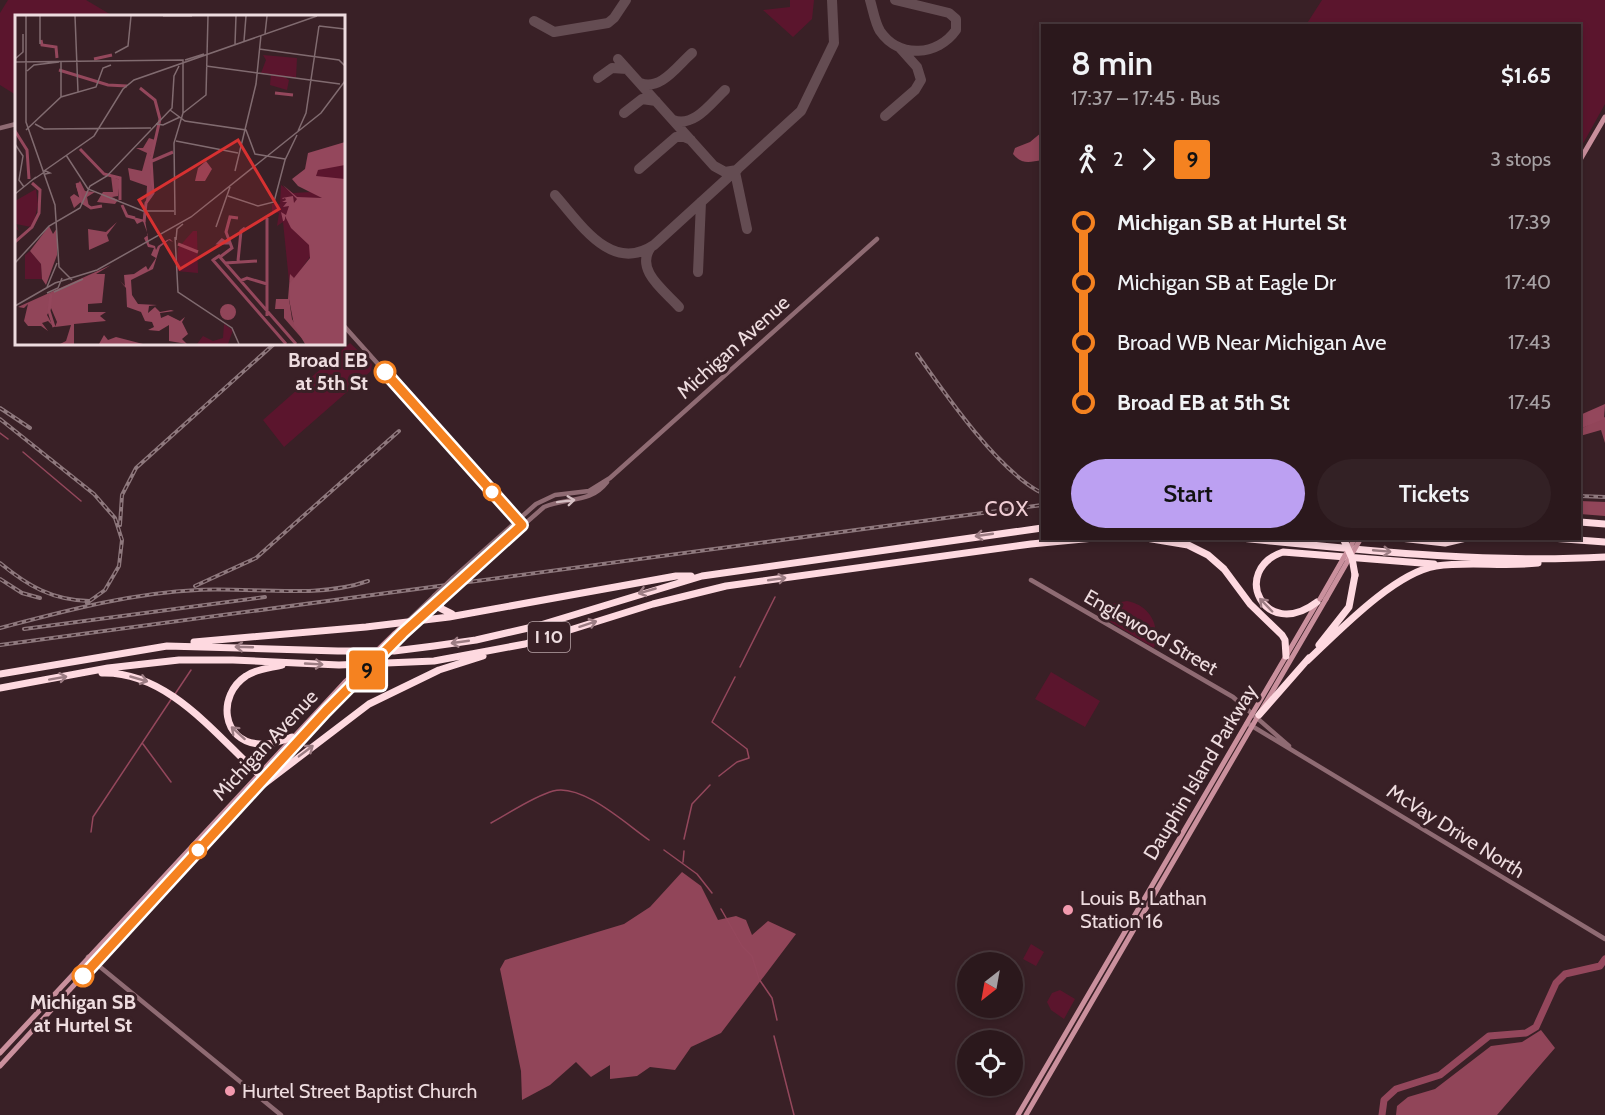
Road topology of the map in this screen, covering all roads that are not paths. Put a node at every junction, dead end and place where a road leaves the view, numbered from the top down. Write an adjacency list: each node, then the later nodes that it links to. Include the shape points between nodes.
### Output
1 (1605, 117): 4 (main road)
2 (15, 124): 3 (street)
3 (0, 128)
4 (1581, 158)
5 (877, 239): 7 (street, Michigan Avenue)
6 (345, 327): 8 (street)
7 (610, 478): 8 (street, Michigan Avenue, via 589,490 549,497); 11 (street, Michigan Avenue, one-way to 7, via 551,504 591,496)
8 (517, 520): 11 (street); 33 (street, Michigan Avenue, bridge)
9 (1581, 522): 10 (highway)
10 (1605, 524)
11 (522, 525): 28 (street, Michigan Avenue, bridge)
12 (1041, 528): 26 (highway, I 10, one-way to 26)
13 (1073, 540): 36 (highway, I 10, one-way to 13, via 726,586)
14 (1160, 540): 31 (highway, via 1181,543 1208,555)
15 (1262, 540): 24 (highway, one-way to 24, via 1452,557)
16 (1344, 540): 38 (highway, bridge, via 1355,575 1349,607)
17 (1354, 540): 29 (main road, Dauphin Island Parkway, bridge)
18 (1360, 540): 29 (main road, Dauphin Island Parkway, bridge)
19 (1415, 540): 20 (highway)
20 (1460, 540)
21 (1578, 540): 22 (highway)
22 (1605, 542)
23 (1605, 557): 24 (highway)
24 (1566, 559): 25 (highway, via 1509,566)
25 (1446, 565): 29 (highway, one-way to 25, via 1300,614 1289,616 1269,610 1257,592 1262,564 1283,552); 38 (highway, via 1401,579)
26 (702, 576): 30 (highway, via 676,576); 35 (highway, I 10, one-way to 35, via 537,626 434,646 394,651)
27 (1031, 580): 43 (street, Englewood Street, via 1233,697)
28 (443, 596): 30 (highway, via 440,608 448,614); 32 (street, Michigan Avenue)
29 (1321, 600): 34 (main road, Dauphin Island Parkway); 43 (main road, Dauphin Island Parkway)
30 (505, 607): 32 (highway)
31 (1260, 614): 34 (highway); 37 (highway, via 1286,640)
32 (418, 619): 33 (highway); 47 (main road, Michigan Avenue, bridge)
33 (408, 621): 35 (highway); 45 (main road, Michigan Avenue, bridge)
34 (1294, 642): 37 (main road, Dauphin Island Parkway)
35 (167, 646): 40 (highway, I 10)
36 (497, 651): 39 (highway, I 10, one-way to 36, via 401,663); 48 (highway, one-way to 36, via 369,704 439,670)
37 (1286, 656): 43 (main road, Dauphin Island Parkway)
38 (1307, 661): 43 (highway)
39 (290, 663): 41 (highway, I 10, via 200,659); 45 (highway, one-way to 39, via 261,745 246,741 232,730 225,714 230,692 246,676)
40 (0, 674)
41 (82, 674): 42 (highway, I 10, one-way to 41); 47 (highway, one-way to 47, via 123,675 157,685 179,700)
42 (0, 688)
43 (1256, 715): 44 (main road, Dauphin Island Parkway); 46 (street, McVay Drive North)
44 (1249, 725): 46 (street, McVay Drive North); 55 (main road, Dauphin Island Parkway); 56 (main road, Dauphin Island Parkway)
45 (292, 737): 47 (main road, Michigan Avenue)
46 (1293, 750): 49 (street, McVay Drive North)
47 (261, 776): 48 (main road, Michigan Avenue); 50 (main road, Michigan Avenue)
48 (243, 800): 51 (main road, Michigan Avenue)
49 (1604, 939)
50 (87, 957): 51 (street); 52 (main road, Michigan Avenue)
51 (94, 963): 53 (main road, Michigan Avenue); 54 (street)
52 (0, 1053)
53 (0, 1066)
54 (281, 1115)
55 (1018, 1115)
56 (1026, 1115)

